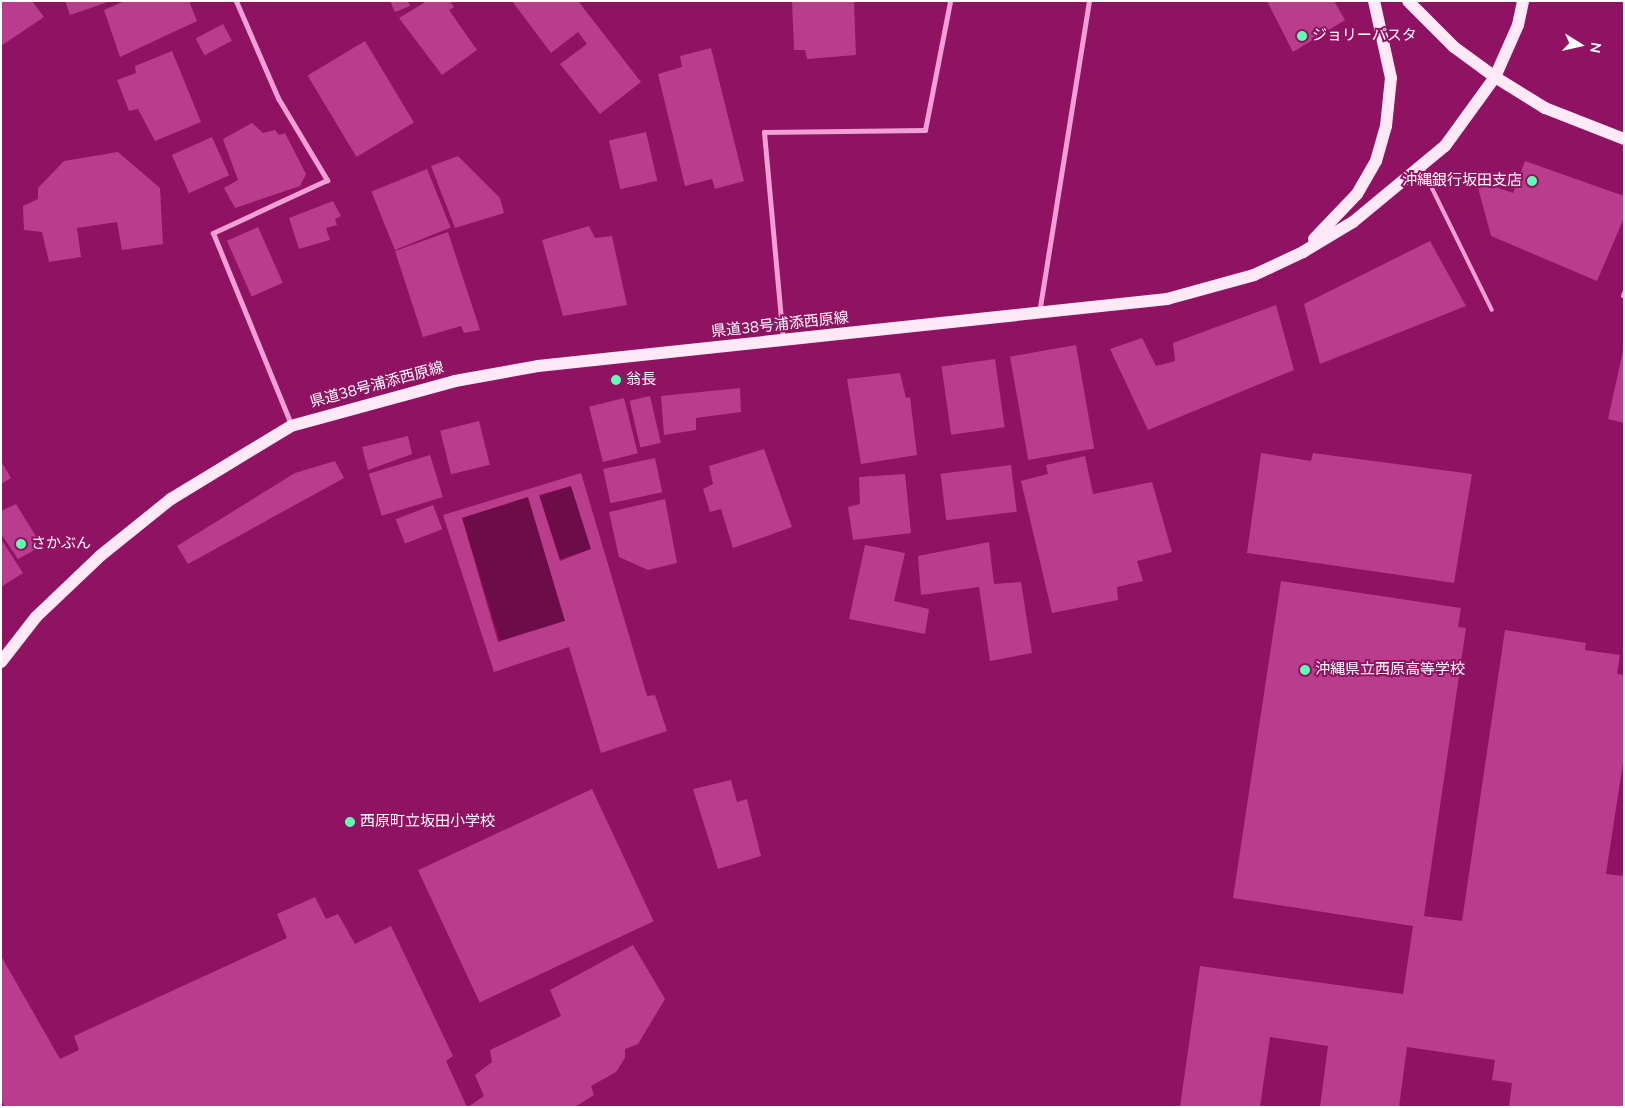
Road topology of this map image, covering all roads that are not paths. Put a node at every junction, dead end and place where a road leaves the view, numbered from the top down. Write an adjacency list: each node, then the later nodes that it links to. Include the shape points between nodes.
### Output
1 (236, 1): 14 (street, via 278,98 327,180 213,233)
2 (950, 1): 13 (street, via 925,130 764,132)
3 (1089, 1): 12 (street)
4 (1374, 1): 10 (main road, via 1391,78 1386,126 1376,160 1357,194)
5 (1408, 1): 7 (main road, via 1454,46)
6 (1523, 1): 7 (main road, 県道38号浦添西原線, via 1518,25)
7 (1494, 78): 8 (main road, via 1545,108); 9 (main road, 県道38号浦添西原線, via 1473,112)
8 (1624, 139)
9 (1422, 168): 10 (main road, 県道38号浦添西原線, via 1353,222); 11 (lane)
10 (1302, 252): 12 (main road, 県道38号浦添西原線, via 1254,275 1167,299)
11 (1492, 310)
12 (1039, 313): 13 (main road, 県道38号浦添西原線)
13 (783, 341): 14 (main road, 県道38号浦添西原線, via 538,366 446,383)
14 (291, 426): 15 (main road, 県道38号浦添西原線, via 171,498 100,556 36,617)
15 (1, 662)

